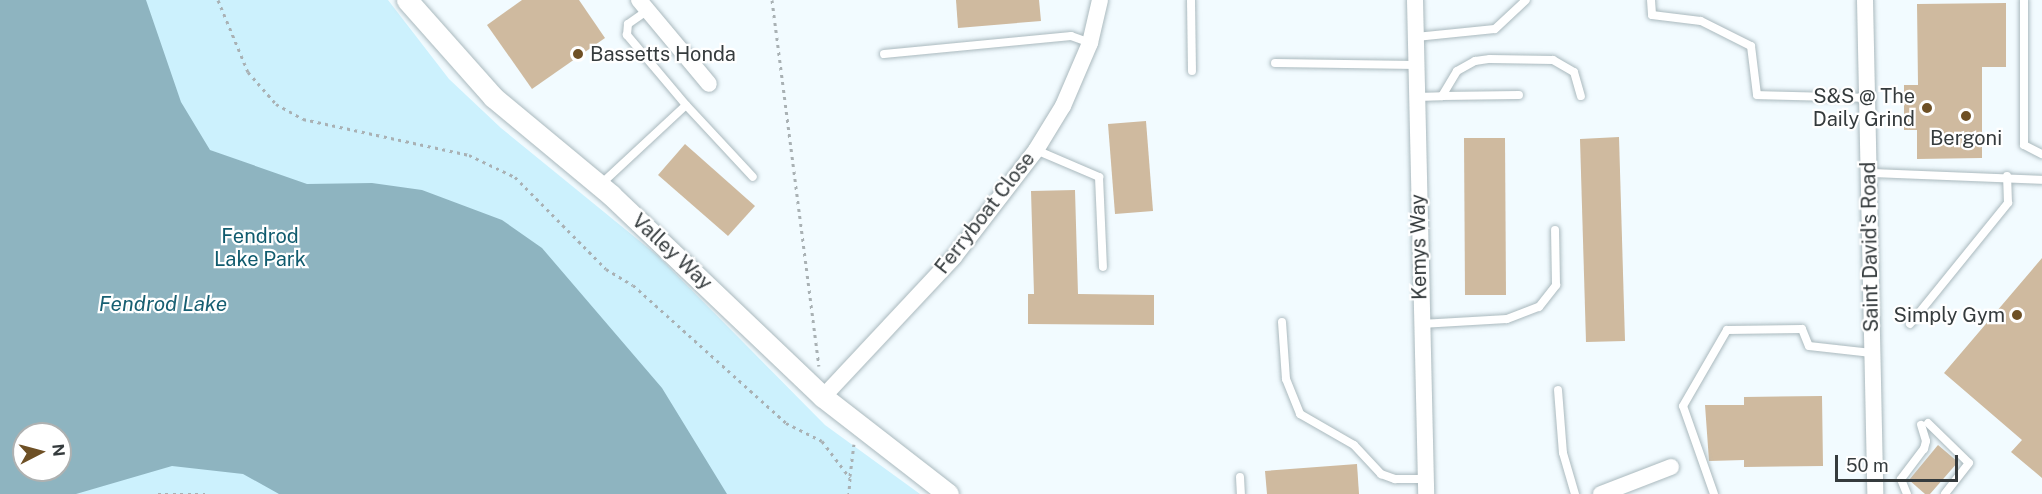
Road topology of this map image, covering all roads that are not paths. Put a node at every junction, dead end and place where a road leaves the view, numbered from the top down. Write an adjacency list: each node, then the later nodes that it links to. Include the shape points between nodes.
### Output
1 (1100, 0): 11 (street, Ferryboat Close)
2 (1191, 0): 15 (lane)
3 (1415, 0): 10 (street, Kemys Way)
4 (1526, 0): 10 (lane, via 1487,31)
5 (1651, 0): 21 (lane, via 1652,15 1701,21 1751,46 1758,94)
6 (1865, 0): 21 (street, Saint David's Road)
7 (2024, 0): 24 (lane, via 2024,145)
8 (413, 2): 29 (street, Valley Way, via 494,97)
9 (644, 5): 16 (street); 22 (lane, via 628,24 627,35)
10 (1416, 37): 14 (street, Kemys Way)
11 (1090, 43): 12 (lane, via 1071,36); 23 (street, Ferryboat Close, via 1063,106)
12 (884, 54)
13 (1275, 63): 14 (lane)
14 (1416, 65): 20 (street, Kemys Way)
15 (1192, 71)
16 (709, 84)
17 (1519, 95): 18 (lane)
18 (1442, 96): 19 (lane, via 1457,71 1475,61 1491,59 1553,60 1574,72); 20 (lane)
19 (1581, 96)
20 (1417, 97): 33 (street, Kemys Way)
21 (1868, 98): 25 (street, Saint David's Road)
22 (686, 105): 27 (lane); 29 (lane)
23 (1036, 150): 31 (lane, via 1099,177); 37 (street, Ferryboat Close, via 954,257)
24 (2042, 154)
25 (1870, 173): 26 (lane); 35 (street, Saint David's Road)
26 (2007, 176): 28 (lane); 34 (lane, via 2008,204)
27 (753, 177)
28 (2042, 180)
29 (600, 186): 37 (street, Valley Way)
30 (1555, 230): 33 (lane, via 1556,285 1539,307 1507,319)
31 (1103, 267)
32 (1282, 322): 40 (lane, via 1286,379 1300,414 1354,445 1381,474)
33 (1420, 324): 40 (street, Kemys Way)
34 (1910, 324)
35 (1872, 353): 45 (lane, via 1809,346 1802,329 1727,330 1683,406); 46 (street, Saint David's Road)
36 (1558, 390): 43 (lane, via 1563,453)
37 (823, 397): 41 (street, Valley Way)
38 (1671, 466): 44 (street)
39 (1240, 477): 42 (lane)
40 (1426, 487)
41 (948, 494)
42 (1241, 494)
43 (1575, 494)
44 (1601, 494)
45 (1714, 494)
46 (1875, 494)
47 (1907, 494): 48 (lane, via 1901,479 1924,450 1924,424 1969,463)
48 (1945, 494)

